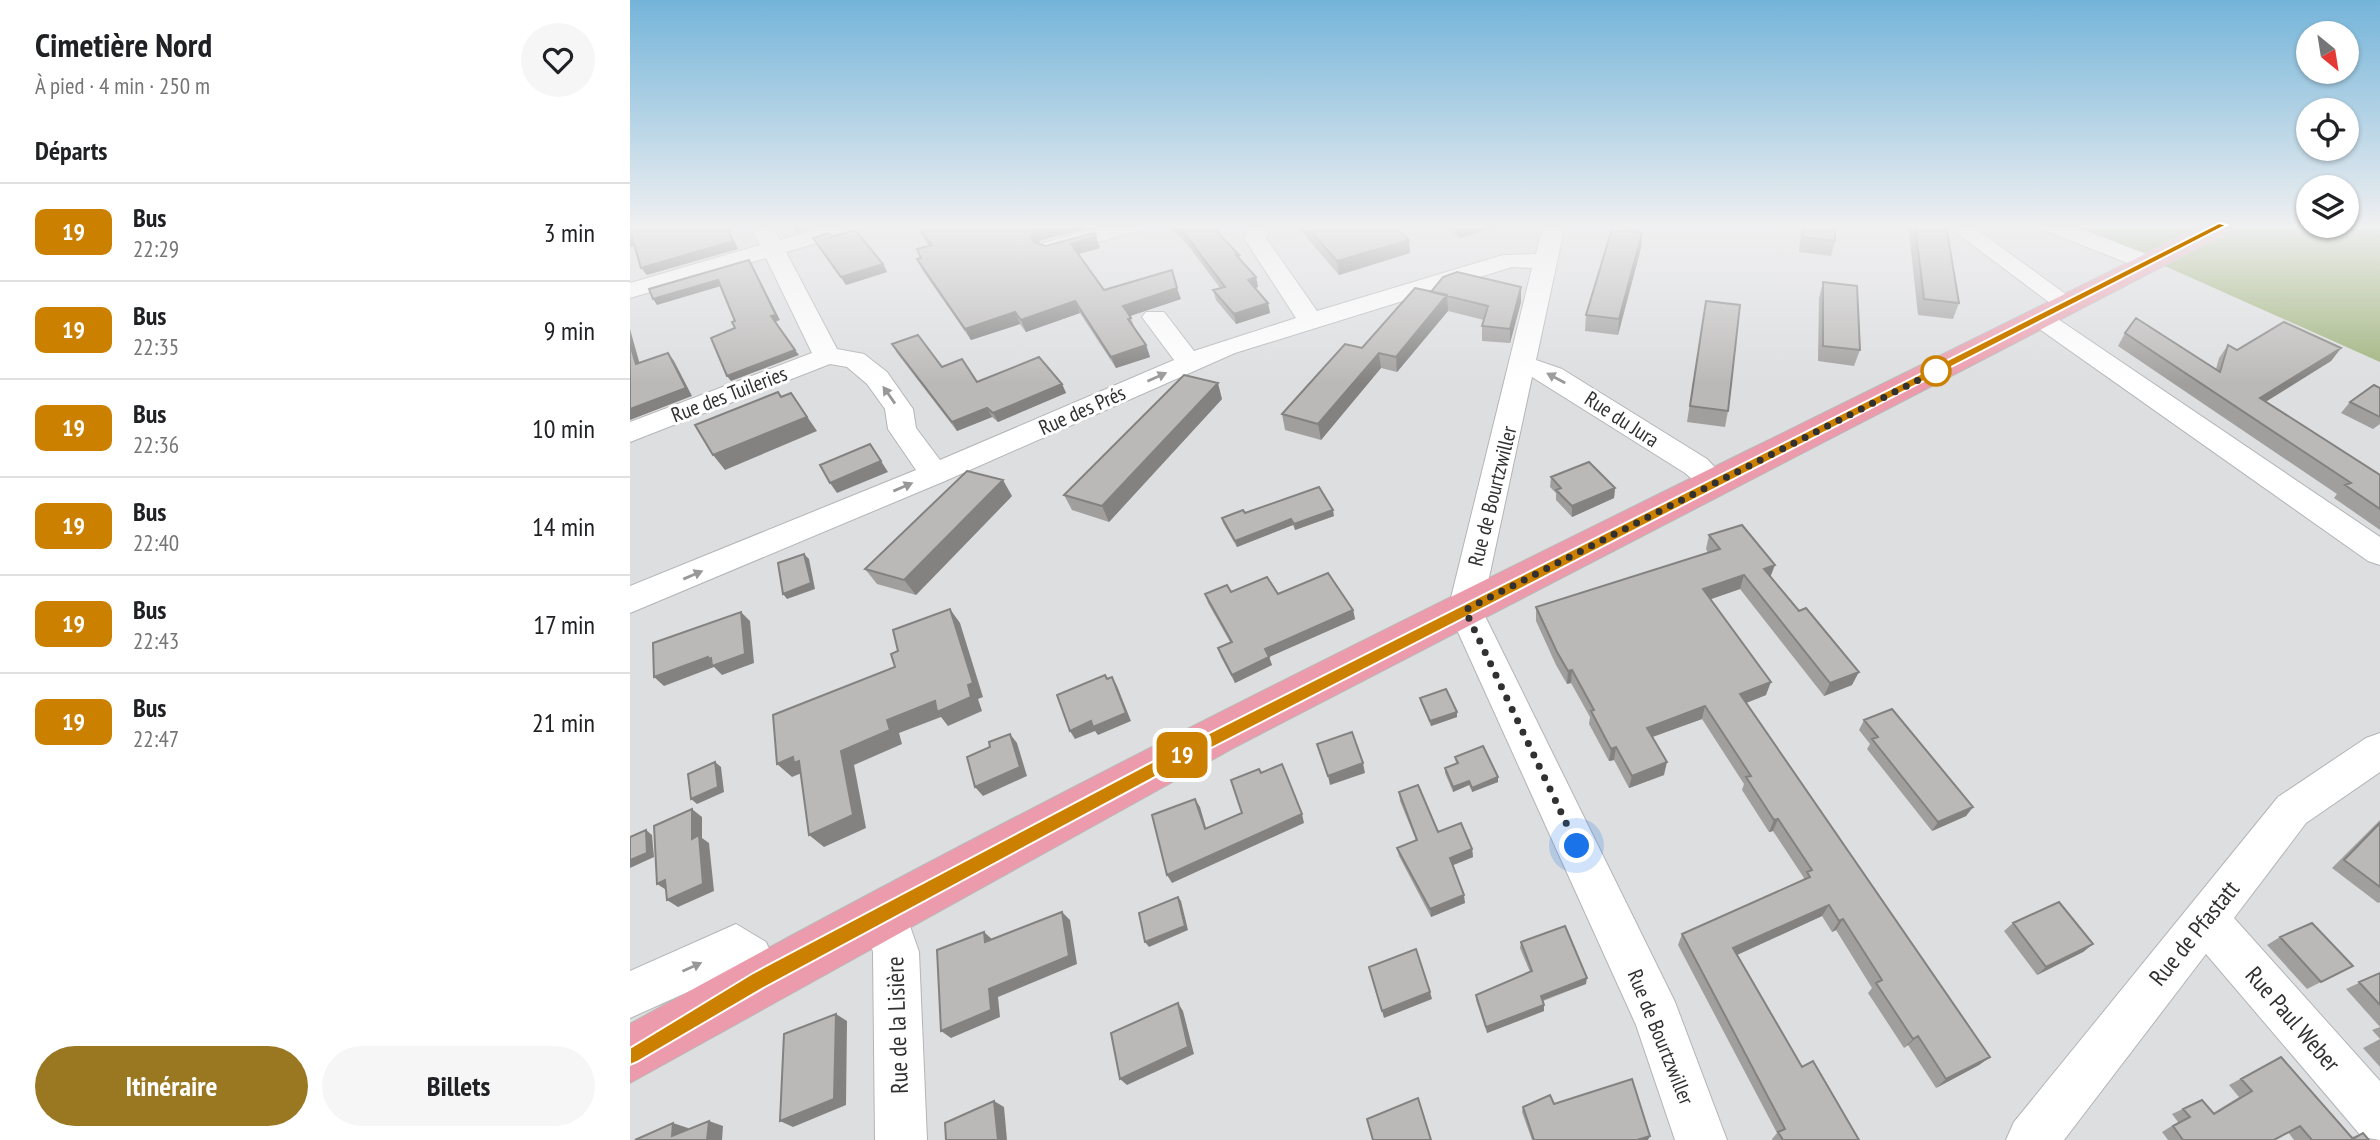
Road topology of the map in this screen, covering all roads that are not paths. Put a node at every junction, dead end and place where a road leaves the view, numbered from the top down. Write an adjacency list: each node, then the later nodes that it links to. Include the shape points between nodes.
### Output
1 (674, 278): 8 (street)
2 (788, 278): 12 (street)
3 (1282, 278): 11 (street)
4 (1450, 278): 11 (street, Rue des Prés)
5 (1543, 278): 14 (street, Rue de Bourtzwiller)
6 (2016, 278): 9 (street)
7 (2118, 278): 9 (main road)
8 (630, 291)
9 (2053, 311): 17 (main road); 18 (street)
10 (1155, 317): 13 (street)
11 (1310, 320): 13 (street, Rue des Prés)
12 (827, 356): 15 (street, Rue des Tuileries); 16 (street, one-way to 12, via 902,429 899,409 877,378 855,360)
13 (1190, 363): 16 (street, Rue des Prés, one-way to 13)
14 (1524, 365): 17 (street, Rue du Jura, one-way to 14, via 1696,466 1552,374); 20 (street, Rue de Bourtzwiller)
15 (630, 433)
16 (934, 474): 19 (street, Rue des Prés, one-way to 16)
17 (1715, 483): 20 (main road)
18 (2380, 553)
19 (630, 600)
20 (1465, 610): 22 (main road); 29 (street, Rue de Bourtzwiller, via 1658,1019)
21 (2380, 750): 23 (street, Rue de Pfastatt, via 2292,810)
22 (884, 912): 24 (main road); 28 (street, Rue de la Lisière, via 896,952)
23 (2205, 919): 27 (street, Rue Paul Weber); 30 (street, Rue de Pfastatt)
24 (760, 980): 25 (street, one-way to 24, via 736,947 750,958); 26 (main road)
25 (630, 995)
26 (630, 1055)
27 (2380, 1119)
28 (901, 1140)
29 (1701, 1140)
30 (2032, 1140)

